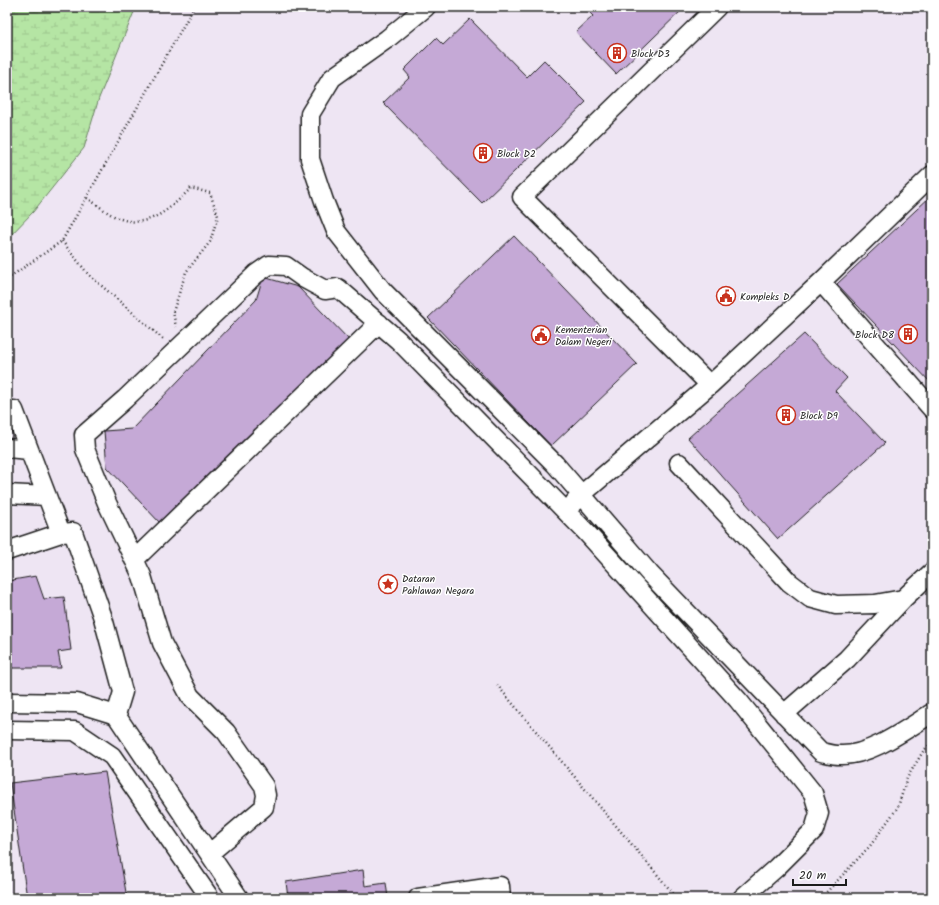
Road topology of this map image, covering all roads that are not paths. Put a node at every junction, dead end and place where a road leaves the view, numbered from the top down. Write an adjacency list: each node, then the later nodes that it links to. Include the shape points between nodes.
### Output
1 (426, 7): 13 (lane, via 387,39 332,78 310,114 310,159 336,231 384,291 555,464)
2 (718, 7): 6 (lane, via 522,197)
3 (932, 175): 4 (lane)
4 (821, 282): 6 (lane); 7 (lane)
5 (379, 323): 15 (lane, via 404,345); 18 (lane); 18 (lane, via 338,288 325,290 286,266 269,265 256,274 84,435 85,449)
6 (710, 385): 13 (lane)
7 (932, 409)
8 (7, 410): 10 (lane, via 14,410)
9 (7, 448): 10 (lane)
10 (29, 450): 14 (lane)
11 (679, 463): 20 (lane, via 790,582 810,598 836,605 875,604)
12 (7, 494): 14 (lane)
13 (581, 494): 15 (lane); 23 (lane, via 650,574)
14 (47, 496): 16 (lane)
15 (566, 511): 33 (lane, via 738,700 813,793 819,813 814,830)
16 (61, 533): 17 (lane); 24 (lane, via 73,532 103,618 123,692)
17 (7, 551)
18 (134, 560): 28 (lane, via 142,576 162,643 190,696 226,732 264,786 264,806)
19 (932, 572): 20 (lane)
20 (903, 599): 23 (lane, via 847,659)
21 (7, 702): 24 (lane, via 77,703)
22 (932, 713): 23 (lane, via 896,736 862,751 840,755 821,752)
23 (784, 714)
24 (116, 715): 26 (lane)
25 (7, 730): 27 (lane, via 75,731)
26 (134, 742): 27 (lane); 28 (lane)
27 (112, 756): 29 (lane)
28 (210, 853): 30 (lane)
29 (210, 898)
30 (240, 898)
31 (418, 898): 32 (lane, via 500,886)
32 (501, 898)
33 (742, 898)

